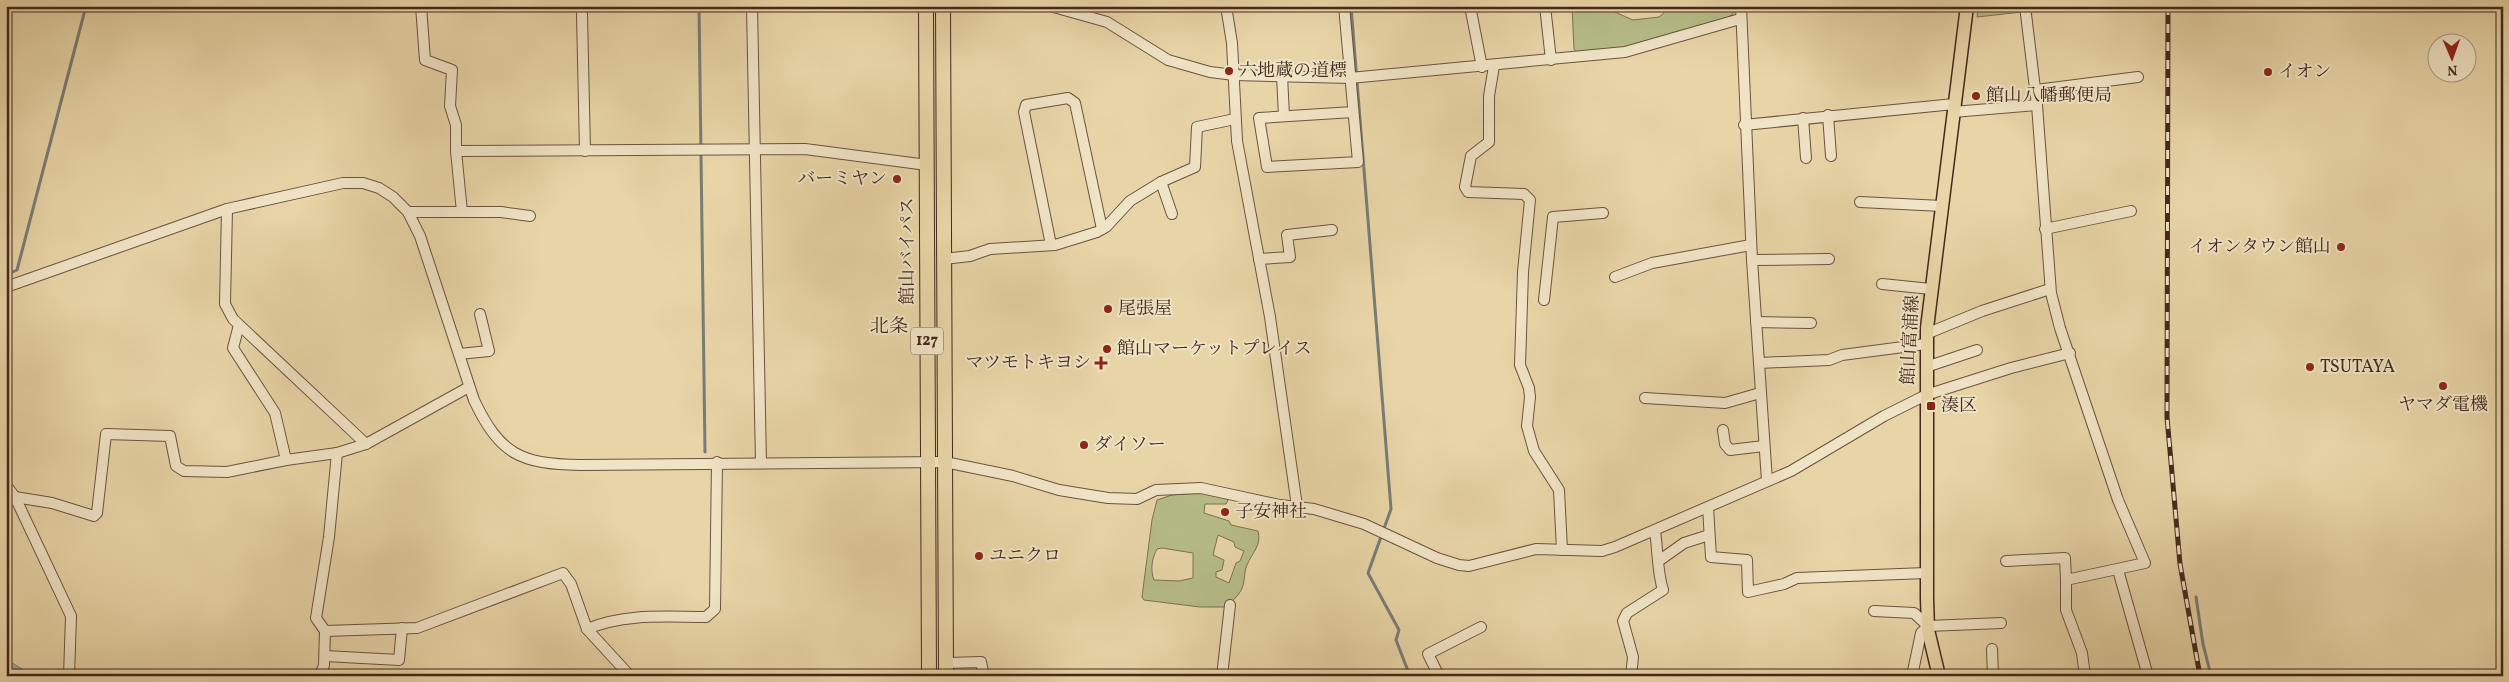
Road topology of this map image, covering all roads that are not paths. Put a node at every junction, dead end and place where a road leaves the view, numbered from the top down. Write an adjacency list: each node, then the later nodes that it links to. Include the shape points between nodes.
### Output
1 (421, 6): 32 (street, via 425,60 452,70 450,106 456,125)
2 (752, 6): 31 (street)
3 (926, 6): 36 (highway, 館山バイパス / 127)
4 (943, 6): 52 (highway, 館山バイパス / 127)
5 (1050, 6): 18 (street, via 1107,22 1168,60)
6 (1226, 6): 18 (street)
7 (1344, 6): 20 (street)
8 (1470, 6): 17 (street)
9 (1545, 6): 15 (street)
10 (1741, 6): 14 (street)
11 (1966, 6): 24 (main road, 館山富浦線)
12 (2025, 6): 22 (street)
13 (582, 14): 33 (street)
14 (1740, 19): 15 (street, via 1625,52); 30 (street)
15 (1551, 60): 16 (street)
16 (1494, 66): 17 (street); 92 (street, via 1489,96 1489,142 1471,156 1465,187 1468,192 1524,194 1530,200 1523,272 1520,365 1529,388 1527,426 1534,451 1559,490)
17 (1482, 67): 20 (street)
18 (1234, 75): 19 (street); 29 (street)
19 (1282, 75): 20 (street); 27 (street)
20 (1355, 77): 25 (street)
21 (2138, 77): 22 (street)
22 (2036, 90): 23 (street)
23 (2037, 106): 24 (street); 48 (street)
24 (1953, 108): 26 (street); 39 (main road, 館山富浦線)
25 (1354, 112): 27 (street); 27 (street, via 1358,162 1267,167 1259,118)
26 (1828, 115): 28 (street); 34 (street)
27 (1284, 116)
28 (1803, 118): 30 (street); 35 (street)
29 (1235, 119): 37 (street, via 1197,126 1195,167); 53 (street)
30 (1744, 125): 51 (street)
31 (754, 149): 33 (street); 36 (street, via 804,149); 84 (street)
32 (456, 151): 33 (street); 43 (street)
33 (585, 151)
34 (1831, 156)
35 (1806, 158)
36 (927, 165): 83 (highway, 館山バイパス / 127)
37 (1161, 182): 45 (street); 47 (street, via 1130,201)
38 (1860, 202): 39 (street)
39 (1942, 206): 60 (main road, 館山富浦線)
40 (227, 210): 42 (street, via 316,188 363,183 393,197); 58 (street); 65 (street, via 225,304)
41 (2131, 211): 48 (street)
42 (408, 212): 43 (street); 69 (street, via 420,236)
43 (462, 212): 46 (street)
44 (1603, 213): 61 (street, via 1552,217)
45 (1172, 214)
46 (530, 216)
47 (1102, 229): 50 (street); 50 (street, via 1075,103 1068,98 1026,105 1024,112)
48 (2045, 229): 59 (street)
49 (1332, 230): 53 (street, via 1287,234 1290,257)
50 (1051, 245): 52 (street, via 990,249 970,256)
51 (1751, 245): 55 (street); 56 (street, via 1652,263)
52 (944, 259): 82 (highway, 館山バイパス / 127)
53 (1259, 259): 88 (street)
54 (1829, 259): 55 (street)
55 (1752, 260): 63 (street)
56 (1616, 277)
57 (1882, 284): 60 (street)
58 (6, 287)
59 (2050, 289): 66 (street, via 1982,310); 68 (street)
60 (1932, 290): 66 (main road, 館山富浦線)
61 (1544, 300)
62 (480, 314): 69 (street, via 489,351)
63 (1756, 322): 64 (street); 70 (street)
64 (1811, 323)
65 (239, 325): 77 (street); 80 (street, via 233,348 276,413)
66 (1926, 339): 70 (street, via 1829,360); 71 (main road, 館山富浦線)
67 (1977, 350): 71 (street)
68 (2070, 353): 74 (street); 95 (street, via 2118,500 2145,563)
69 (459, 354): 72 (street)
70 (1759, 363): 73 (street)
71 (1926, 367): 74 (main road, 館山富浦線)
72 (469, 387): 77 (street); 81 (street, via 485,421 499,440 519,456 533,462 580,465)
73 (1760, 393): 75 (street, via 1725,403); 78 (street)
74 (1926, 395): 85 (street); 96 (main road, 館山富浦線)
75 (1645, 398)
76 (1723, 430): 78 (street, via 1725,444 1730,450)
77 (366, 444): 79 (street)
78 (1764, 446): 85 (street)
79 (338, 453): 80 (street); 105 (street, via 316,618)
80 (286, 460): 87 (street, via 227,472 184,471 176,466 170,436 106,434 97,513 94,516 44,501)
81 (717, 462): 84 (street); 104 (street, via 715,609 706,617 627,618 608,620)
82 (945, 462): 83 (street); 88 (street, via 1013,476 1059,490 1108,498 1137,499 1156,490 1201,488); 108 (highway, 館山バイパス / 127)
83 (928, 463): 84 (street); 112 (highway, 館山バイパス / 127)
84 (761, 464)
85 (1768, 481): 89 (street)
86 (6, 485): 87 (street)
87 (15, 497): 109 (street, via 71,616)
88 (1297, 506): 92 (street, via 1348,518 1437,558 1469,566 1525,550)
89 (1708, 507): 90 (street); 91 (street)
90 (1655, 531): 92 (street, via 1602,551); 93 (street)
91 (1709, 535): 93 (street, via 1684,543); 96 (street, via 1711,557 1747,560 1748,592 1797,578)
92 (1562, 550)
93 (1660, 560): 116 (street, via 1663,590 1627,613 1623,620 1633,658)
94 (2006, 560): 97 (street, via 2065,558)
95 (2118, 570): 97 (street); 121 (street)
96 (1926, 573): 101 (main road, 館山富浦線)
97 (2066, 580): 120 (street, via 2066,610 2082,653)
98 (1230, 606): 114 (street)
99 (1874, 611): 101 (street, via 1914,613)
100 (2001, 623): 101 (street)
101 (1928, 626): 117 (street, via 1921,632); 118 (main road, 館山富浦線)
102 (1481, 627): 115 (street, via 1428,654)
103 (402, 628): 104 (street, via 417,628 562,574 571,584); 105 (street); 107 (street, via 399,660)
104 (587, 629): 111 (street)
105 (325, 631): 107 (street)
106 (1992, 649): 119 (street)
107 (325, 656): 110 (street)
108 (946, 669): 113 (street, via 981,662)
109 (68, 676)
110 (320, 676)
111 (630, 676)
112 (929, 676)
113 (984, 676)
114 (1222, 676)
115 (1439, 676)
116 (1631, 676)
117 (1912, 676)
118 (1939, 676)
119 (1993, 676)
120 (2085, 676)
121 (2148, 676)

